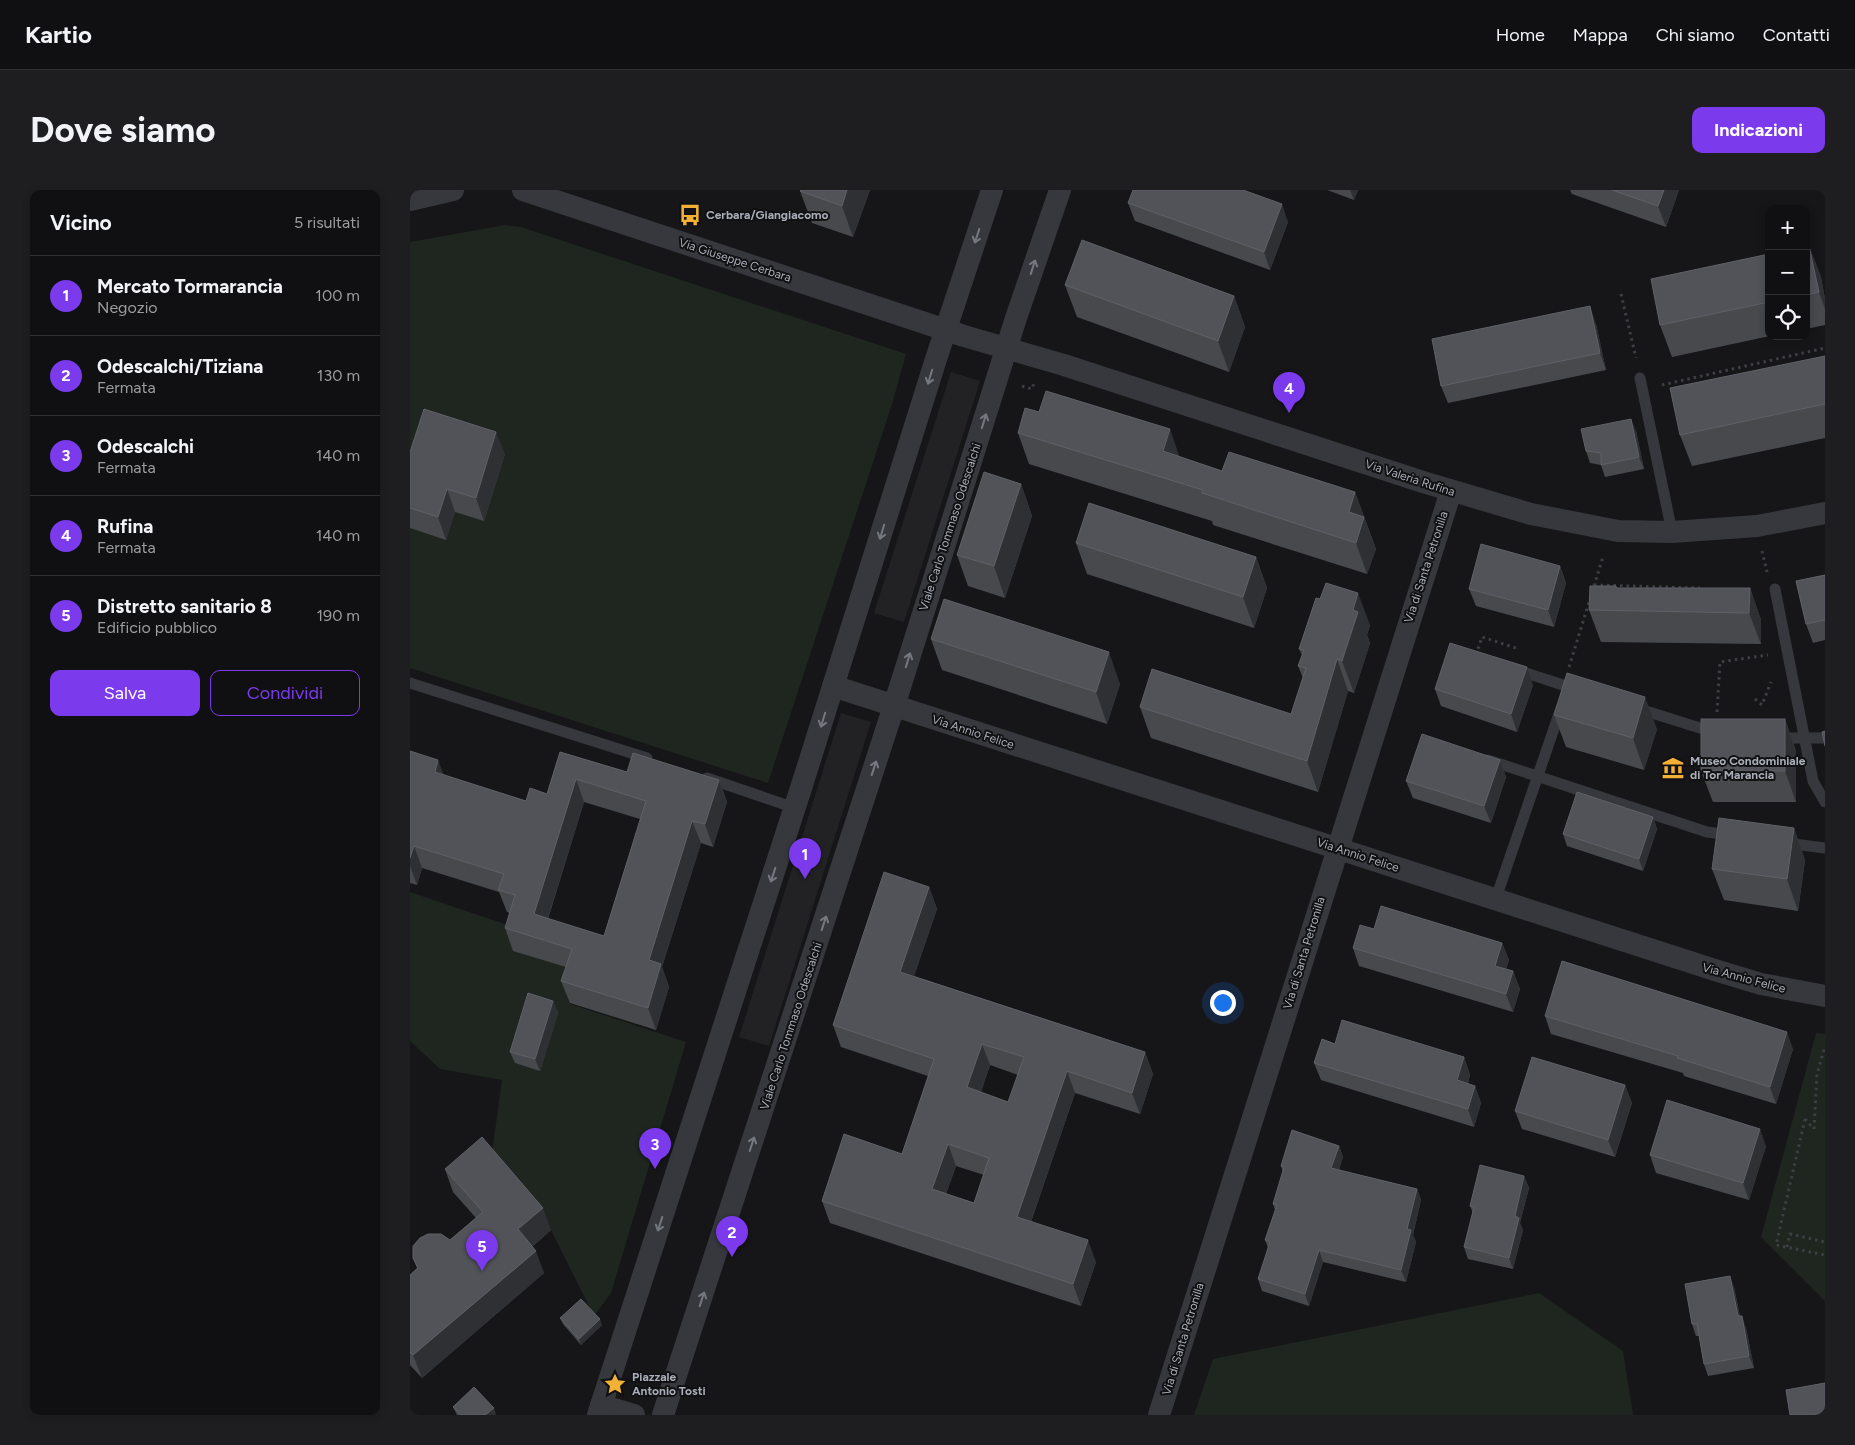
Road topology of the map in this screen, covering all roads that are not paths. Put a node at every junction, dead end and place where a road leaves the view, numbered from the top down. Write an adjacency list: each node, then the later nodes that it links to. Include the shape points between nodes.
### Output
1 (453, 190): 5 (street)
2 (523, 190): 6 (street, Via Giuseppe Cerbara)
3 (992, 190): 6 (street, one-way to 6)
4 (1055, 191): 7 (street, Viale Carlo Tommaso Odescalchi, one-way to 4)
5 (410, 200)
6 (945, 330): 7 (street); 16 (street, one-way to 16)
7 (1006, 349): 9 (street, Via Valeria Rufina); 19 (street, Viale Carlo Tommaso Odescalchi, one-way to 7)
8 (1641, 384): 11 (lane)
9 (1451, 491): 11 (street, Via Valeria Rufina, via 1573,524 1618,531); 32 (street, Via di Santa Petronilla)
10 (1825, 513): 11 (street, Via Valeria Rufina, via 1757,526)
11 (1672, 532)
12 (1775, 589): 23 (lane)
13 (1503, 666): 14 (lane)
14 (1568, 679): 17 (lane); 27 (lane)
15 (410, 683): 25 (lane)
16 (833, 686): 19 (street); 29 (street, one-way to 29)
17 (1586, 692)
18 (1623, 704): 20 (lane)
19 (894, 706): 32 (street, Via Annio Felice); 38 (street, Viale Carlo Tommaso Odescalchi, one-way to 19)
20 (1720, 733)
21 (1768, 738): 23 (lane)
22 (1825, 738): 23 (lane)
23 (1804, 740): 28 (lane, via 1812,781)
24 (1475, 756): 27 (lane)
25 (654, 761)
26 (691, 773): 29 (lane)
27 (1539, 777): 30 (lane, via 1707,832); 34 (lane)
28 (1825, 802)
29 (795, 808): 36 (street, one-way to 36)
30 (1746, 837)
31 (1776, 841): 33 (lane)
32 (1336, 848): 34 (street, Via Annio Felice); 39 (street, Via di Santa Petronilla)
33 (1825, 848)
34 (1495, 901): 35 (street, Via Annio Felice, via 1754,982)
35 (1825, 996)
36 (599, 1410): 37 (street)
37 (634, 1415)
38 (663, 1415)
39 (1159, 1415)

